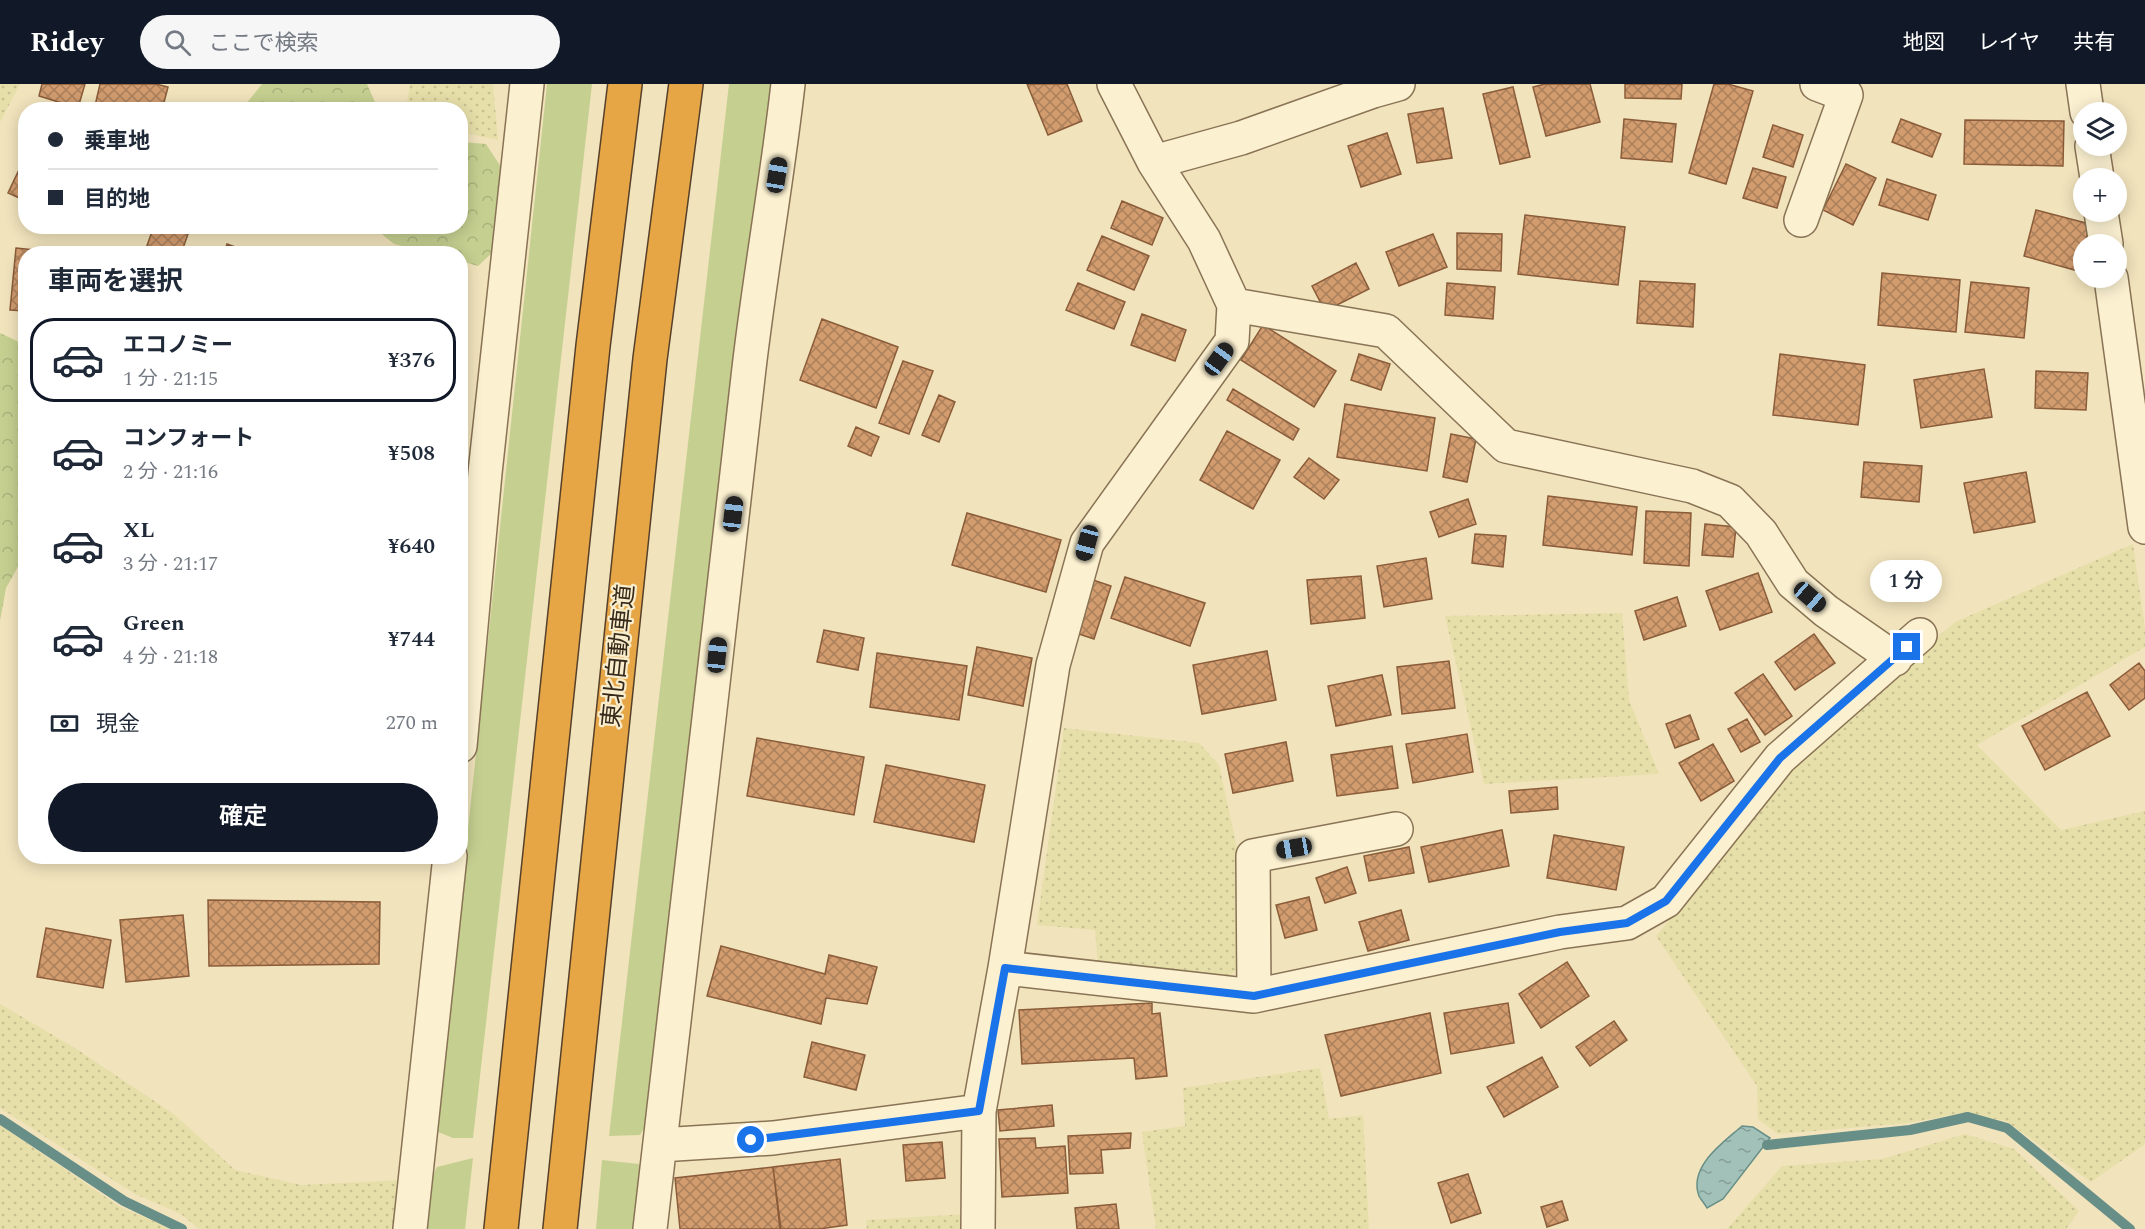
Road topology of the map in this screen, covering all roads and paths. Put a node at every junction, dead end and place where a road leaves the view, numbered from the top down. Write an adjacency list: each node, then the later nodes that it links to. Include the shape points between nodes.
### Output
1 (527, 84): 17 (street)
2 (625, 84): 25 (highway, via 593,346)
3 (686, 84): 26 (highway, 東北自動車道, via 650,359)
4 (788, 84): 23 (street, via 748,373)
5 (1114, 84): 10 (street)
6 (1398, 84): 10 (street, via 1241,138)
7 (1817, 84): 11 (street, via 1846,95)
8 (2083, 84): 9 (street)
9 (2086, 102)
10 (1154, 162): 13 (street, via 1204,240)
11 (1801, 220)
12 (2111, 288): 14 (street)
13 (1234, 305): 16 (street, via 1386,331 1506,446 1692,486 1730,501 1761,533 1793,582 1826,611); 20 (street, via 1232,341 1087,543 1053,665)
14 (2145, 527)
15 (1920, 635): 16 (street)
16 (1895, 658): 21 (street, via 1780,758 1666,901 1627,923 1560,932)
17 (468, 659)
18 (1396, 829): 21 (street, via 1253,856)
19 (449, 864): 24 (street)
20 (1005, 968): 21 (street); 22 (street)
21 (1254, 996)
22 (979, 1111): 23 (street, via 773,1138); 28 (street)
23 (660, 1145): 27 (street)
24 (410, 1229)
25 (501, 1229)
26 (560, 1229)
27 (650, 1229)
28 (978, 1229)

